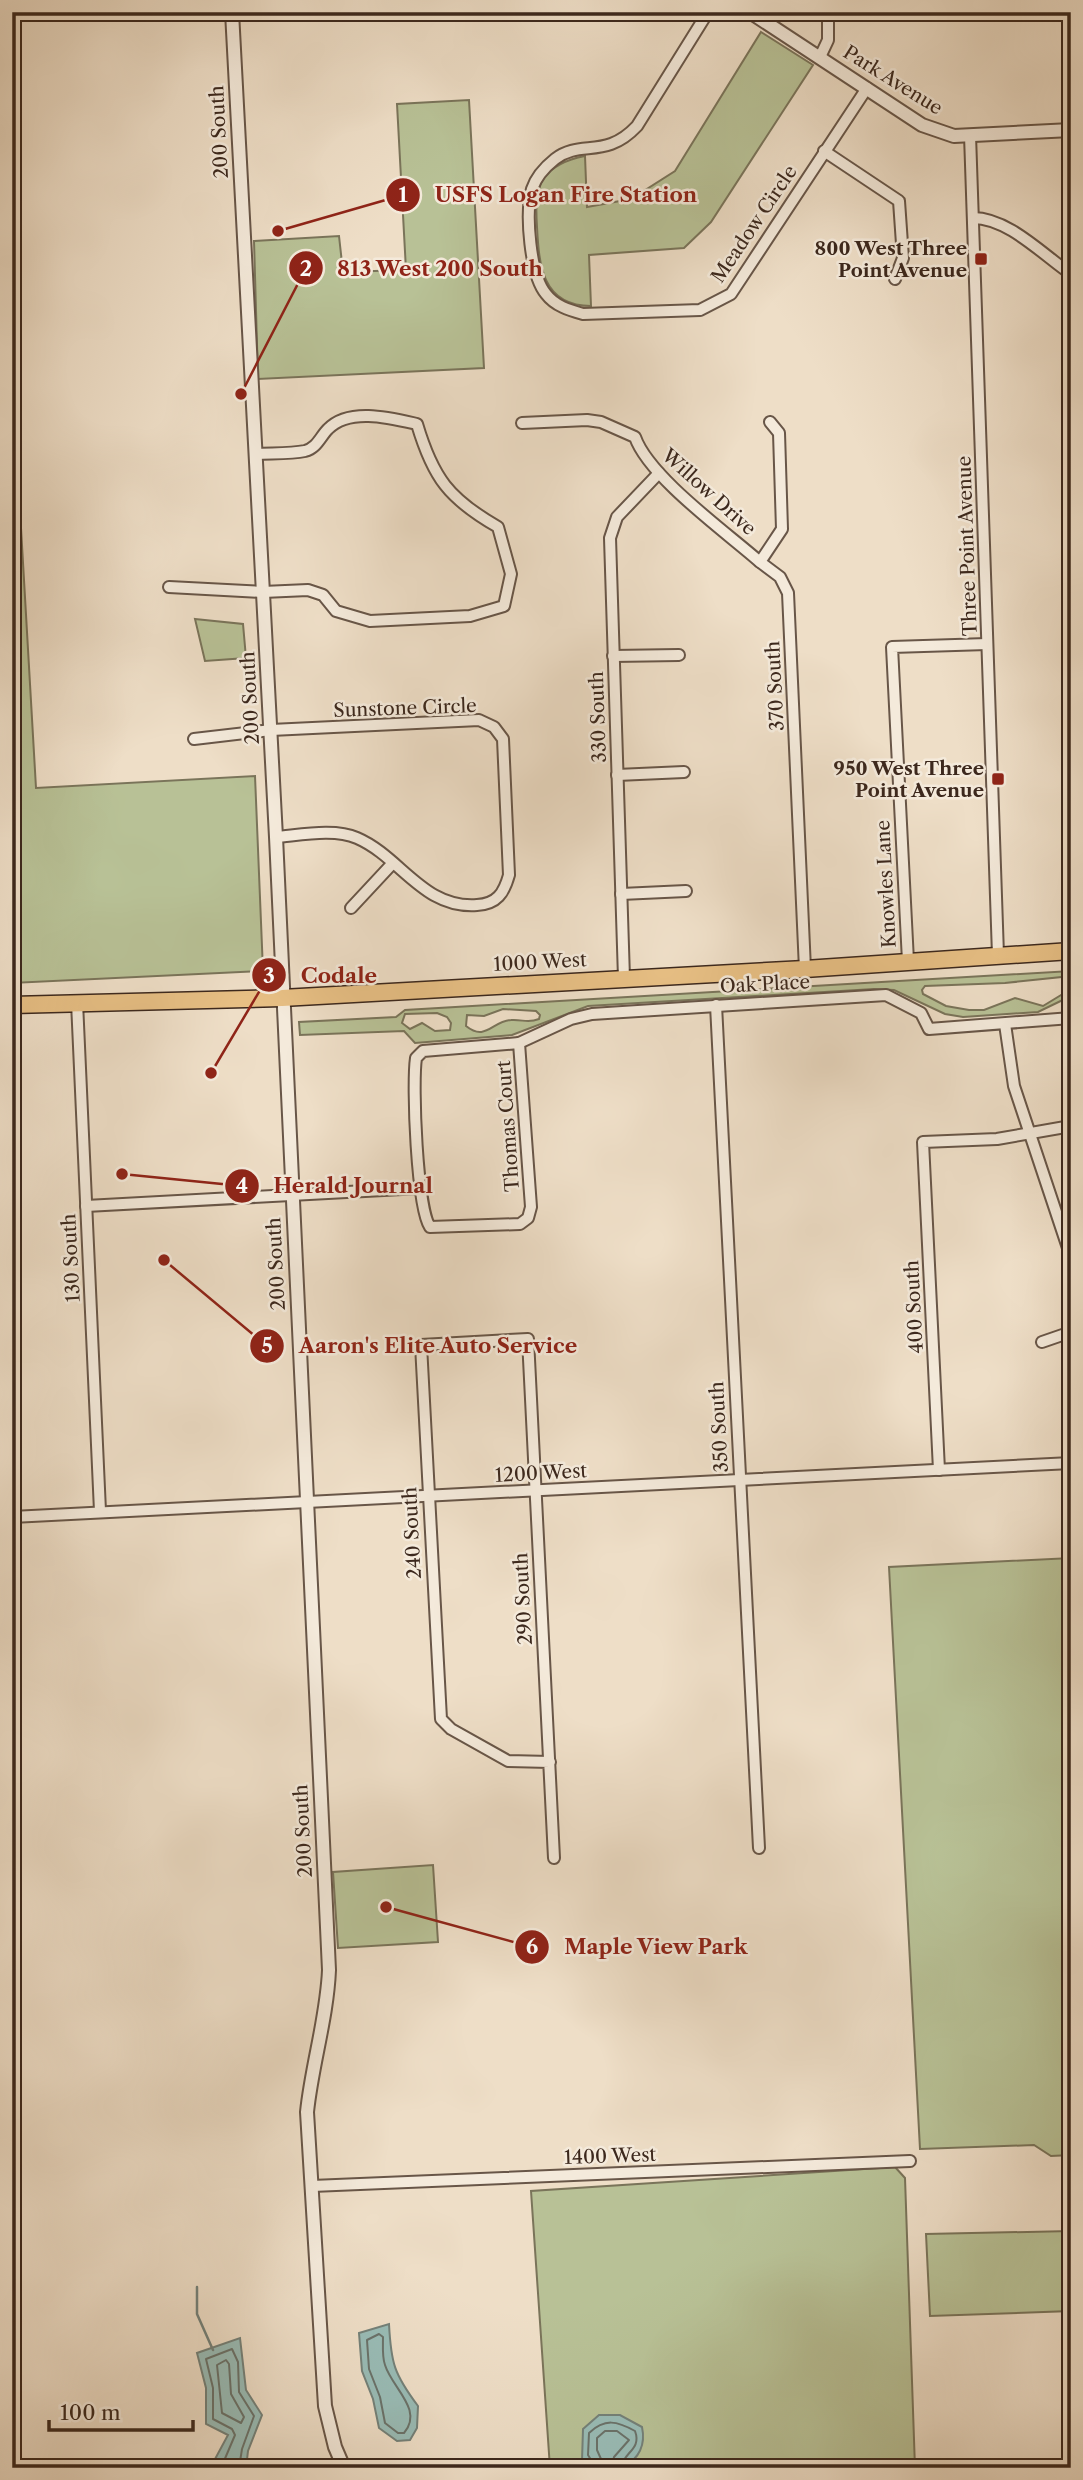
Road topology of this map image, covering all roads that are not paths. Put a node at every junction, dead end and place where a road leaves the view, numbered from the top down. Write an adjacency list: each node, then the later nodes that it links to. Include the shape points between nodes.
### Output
1 (232, 12): 15 (street, 200 South)
2 (708, 12): 9 (street, Meadow Circle, via 625,139 557,157 542,171 532,190 530,211 533,266 545,293 554,302 583,314 700,310 718,304 741,280)
3 (750, 12): 5 (street, Park Avenue)
4 (828, 12): 5 (street, via 828,40)
5 (820, 57): 6 (street, Park Avenue)
6 (867, 88): 8 (street, Park Avenue, via 922,125 954,136); 9 (street, Meadow Circle)
7 (1071, 130): 8 (street, Park Avenue)
8 (970, 135): 10 (street, Three Point Avenue)
9 (824, 151): 12 (street, via 899,201 903,258)
10 (973, 218): 11 (street, via 990,218 1007,226); 20 (street, Three Point Avenue)
11 (1071, 274)
12 (895, 279)
13 (770, 422): 17 (street, via 779,433 782,529)
14 (522, 423): 16 (street, Willow Drive, via 601,422 635,437 641,453)
15 (256, 454): 19 (street, 200 South); 19 (street, via 306,451 329,427 357,416 380,414 416,424 433,470 448,493 498,527 511,574 504,606 470,616 370,621 336,611 323,595 308,590)
16 (659, 472): 17 (street, Willow Drive); 22 (street, 330 South, via 612,527)
17 (760, 562): 35 (street, 370 South, via 780,577 788,593)
18 (169, 587): 19 (street)
19 (263, 592): 23 (street, 200 South)
20 (988, 644): 33 (street, Three Point Avenue); 34 (street, Knowles Lane, via 892,648)
21 (679, 655): 22 (street)
22 (613, 656): 26 (street, 330 South)
23 (271, 730): 24 (street); 27 (street, 200 South); 28 (street, Sunstone Circle, via 479,720 494,727 503,739 509,875 505,892 491,903 456,903 434,896)
24 (194, 739)
25 (684, 772): 26 (street)
26 (617, 775): 30 (street, 330 South)
27 (276, 836): 28 (street, Sunstone Circle, via 355,836); 37 (street, 200 South)
28 (392, 864): 31 (street)
29 (686, 891): 30 (street)
30 (621, 894): 36 (street, 330 South)
31 (351, 908)
32 (1071, 951): 33 (main road, 1000 West)
33 (998, 955): 34 (main road, 1000 West)
34 (908, 961): 35 (main road, 1000 West)
35 (805, 970): 36 (main road, 1000 West)
36 (624, 978): 37 (main road, 1000 West)
37 (282, 998): 38 (main road, 1000 West); 47 (street, 200 South)
38 (77, 1002): 39 (main road, 1000 West); 48 (street, 130 South)
39 (12, 1005)
40 (716, 1005): 42 (street, Oak Place, via 886,995 921,1013 929,1029); 43 (street, Oak Place, via 592,1014); 55 (street, 350 South)
41 (1071, 1018): 42 (street)
42 (1005, 1024): 45 (street, via 1014,1086)
43 (519, 1043): 46 (street, Thomas Court, via 423,1051 416,1058); 46 (street, Thomas Court, via 531,1208 528,1218 520,1224 430,1227 424,1218)
44 (1071, 1126): 45 (street)
45 (1029, 1131): 49 (street); 54 (street, 400 South, via 997,1139 923,1142)
46 (421, 1188): 47 (street)
47 (292, 1196): 48 (street); 58 (street, 200 South)
48 (86, 1206): 59 (street, 130 South)
49 (1071, 1257)
50 (1071, 1332): 52 (street)
51 (528, 1339): 56 (street, 290 South); 57 (street, 240 South, via 421,1345)
52 (1042, 1342)
53 (1071, 1463): 54 (street, 1200 West)
54 (939, 1470): 55 (street, 1200 West)
55 (739, 1481): 56 (street, 1200 West); 62 (street, 350 South)
56 (535, 1491): 57 (street, 1200 West); 61 (street, 290 South)
57 (427, 1497): 58 (street, 1200 West); 61 (street, 240 South, via 441,1719 508,1761)
58 (306, 1503): 59 (street, 1200 West); 65 (street, 200 South, via 329,1970 307,2112)
59 (100, 1511): 60 (street, 1200 West)
60 (12, 1517)
61 (550, 1762): 63 (street, 290 South)
62 (759, 1848)
63 (554, 1858)
64 (910, 2161): 65 (street, 1400 West)
65 (312, 2186): 66 (street, 200 South, via 325,2406)
66 (344, 2468)

